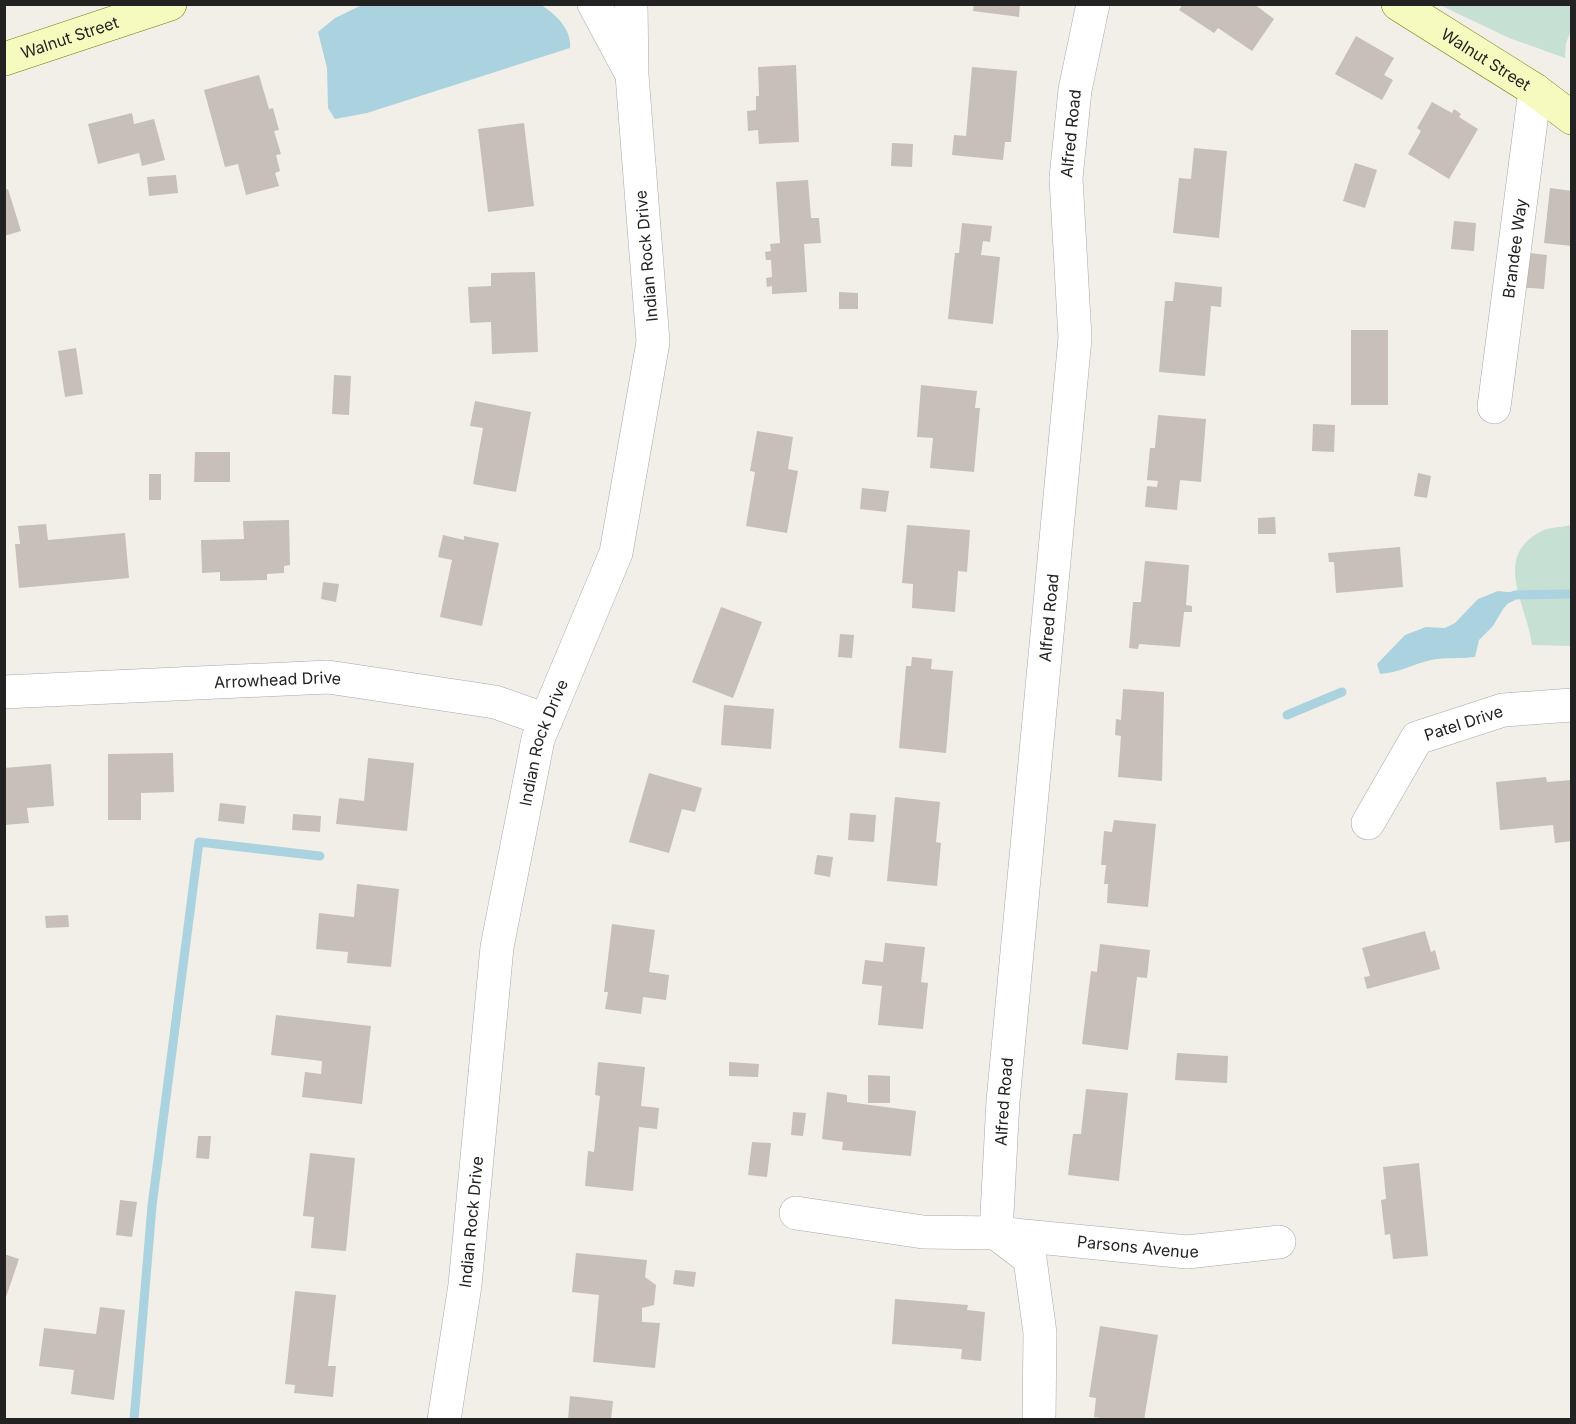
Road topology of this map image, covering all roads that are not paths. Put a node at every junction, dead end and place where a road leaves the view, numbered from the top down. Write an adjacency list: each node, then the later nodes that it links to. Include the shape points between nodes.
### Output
1 (170, 4): 6 (main road, Walnut Street)
2 (594, 4): 7 (street)
3 (631, 4): 7 (street, Indian Rock Drive)
4 (1093, 4): 16 (street, Alfred Road, via 1076,90 1066,178 1075,338 1003,1101)
5 (1398, 4): 8 (main road, Walnut Street)
6 (4, 59)
7 (632, 75): 13 (street, Indian Rock Drive, via 653,342 616,553)
8 (1535, 90): 9 (main road, Walnut Street); 10 (street, Brandee Way)
9 (1572, 118)
10 (1494, 407)
11 (4, 692): 13 (street, Arrowhead Drive, via 328,677 495,702)
12 (1572, 705): 14 (street, Patel Drive, via 1503,710 1417,738)
13 (546, 720): 18 (street, Indian Rock Drive, via 538,740 497,947 465,1285)
14 (1368, 823)
15 (796, 1213): 16 (street, Parsons Avenue, via 923,1232)
16 (996, 1233): 17 (street, Parsons Avenue, via 1187,1252); 19 (street, via 1030,1259 1040,1334)
17 (1280, 1242)
18 (444, 1419)
19 (1039, 1419)

